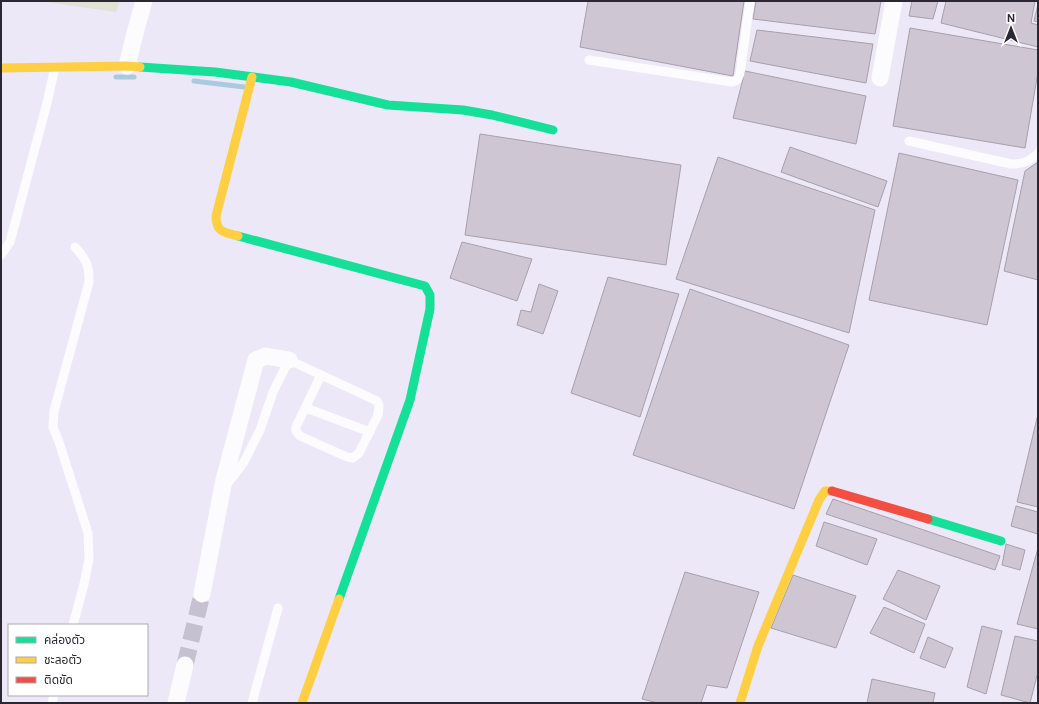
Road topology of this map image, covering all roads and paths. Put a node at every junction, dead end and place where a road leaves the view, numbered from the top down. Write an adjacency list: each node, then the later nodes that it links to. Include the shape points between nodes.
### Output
1 (144, 1): 5 (street)
2 (750, 1): 4 (lane, via 740,74 737,80 732,82)
3 (894, 1): 9 (street)
4 (589, 60)
5 (127, 66): 7 (street); 8 (street, via 214,72)
6 (1, 68): 7 (street)
7 (54, 70): 14 (lane, via 10,242)
8 (252, 78): 10 (street, via 292,82 388,105 463,110 492,115); 27 (street, via 216,216 216,224 221,231 425,286 430,295 430,309 410,400)
9 (880, 78)
10 (553, 130)
11 (908, 141): 12 (lane, via 1011,164 1022,164)
12 (1038, 153)
13 (75, 247): 23 (lane, via 85,258 89,268 89,282 54,411 53,427 88,533 89,559)
14 (1, 255)
15 (289, 360): 16 (lane); 19 (lane, via 248,455); 19 (street, via 266,356 256,360)
16 (321, 375): 17 (lane); 18 (lane, via 377,401 378,414)
17 (306, 408): 18 (lane); 18 (lane, via 296,427 300,436 347,457 353,458 359,453)
18 (370, 432)
19 (222, 491): 21 (street)
20 (1001, 542): 28 (street, via 834,491 825,491 758,646)
21 (202, 594)
22 (278, 608): 26 (lane)
23 (73, 624)
24 (185, 665): 25 (street)
25 (176, 703)
26 (252, 703)
27 (302, 703)
28 (740, 703)

